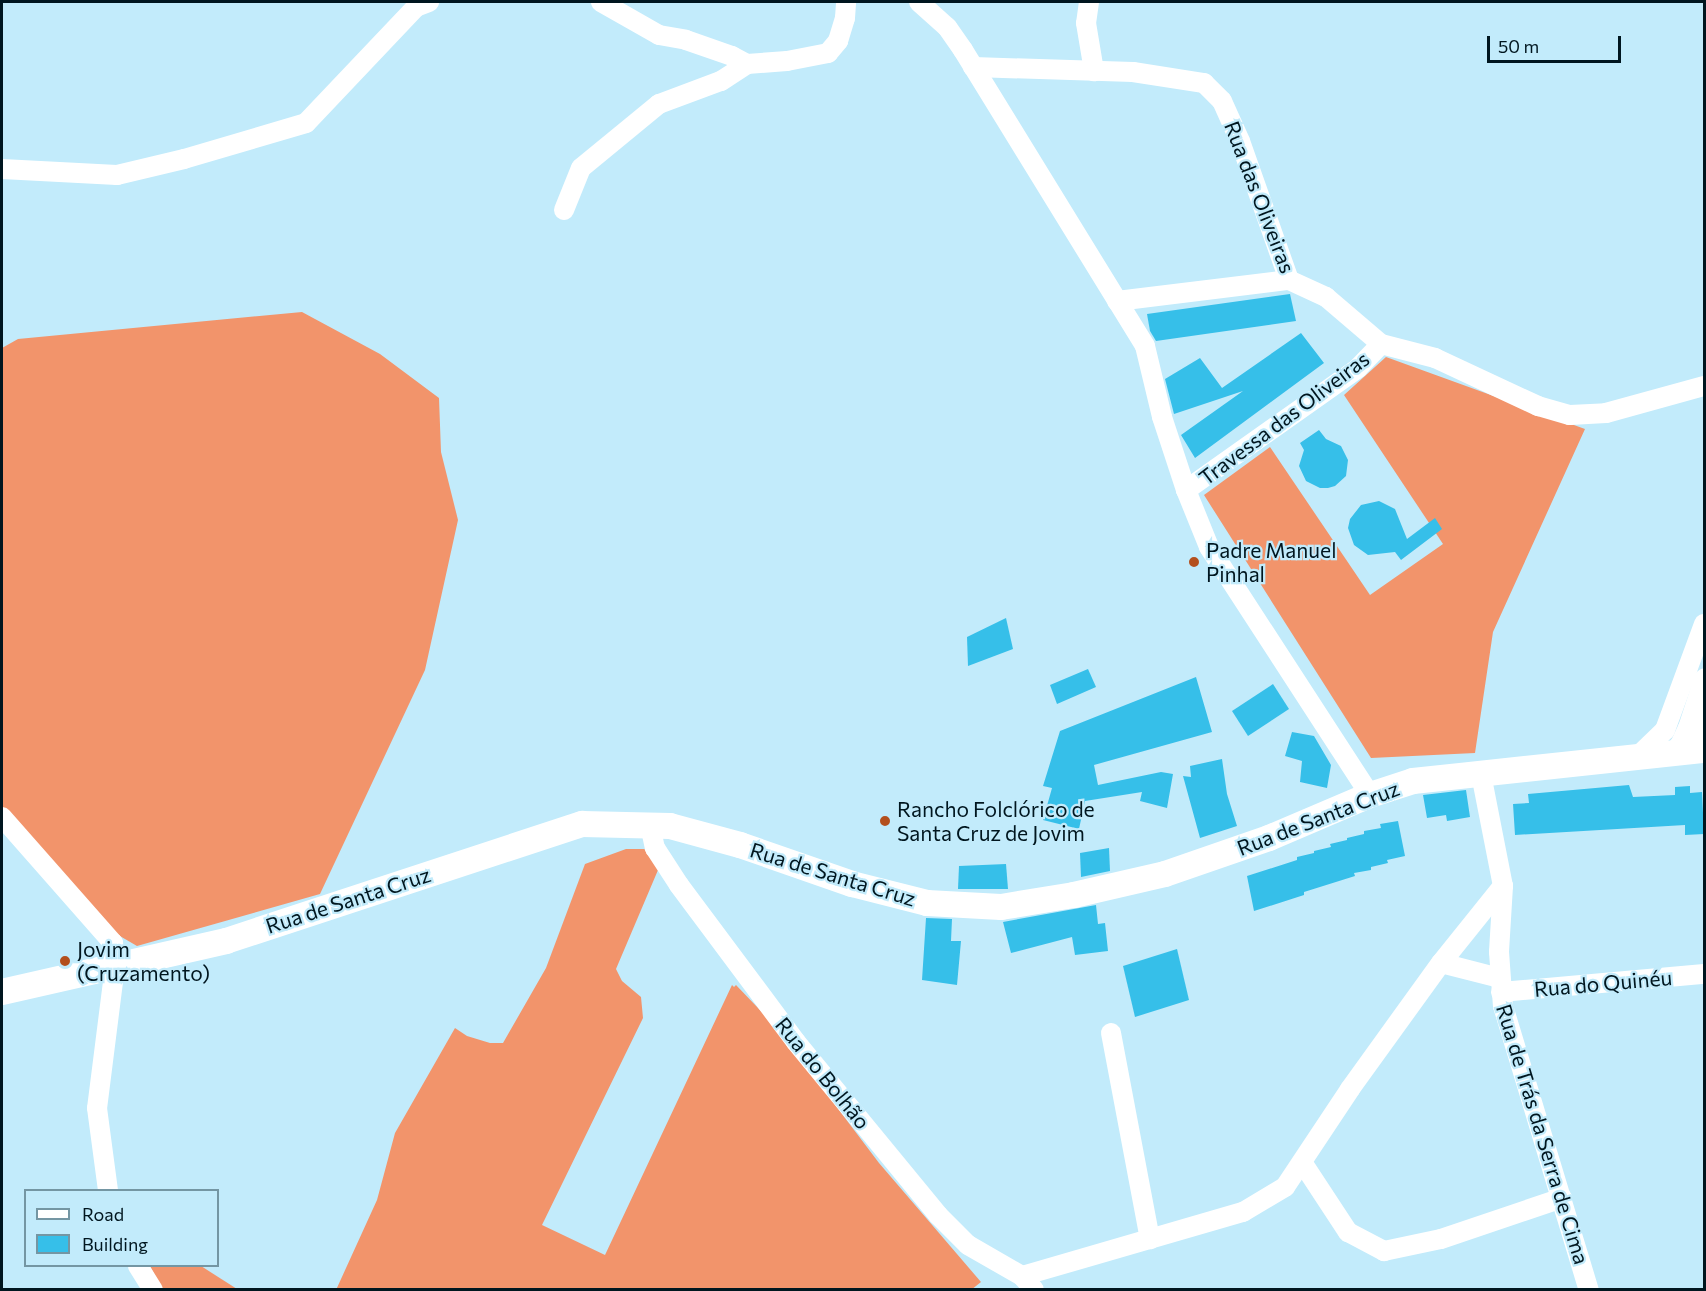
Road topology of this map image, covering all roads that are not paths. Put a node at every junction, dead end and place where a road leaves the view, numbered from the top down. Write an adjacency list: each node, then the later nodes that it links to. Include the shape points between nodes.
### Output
1 (429, 2): 9 (street, via 416,7 306,123 117,175)
2 (601, 2): 6 (street, via 659,35 686,40)
3 (846, 2): 6 (street, via 838,41 828,53)
4 (1089, 2): 8 (street, via 1086,23)
5 (930, 5): 7 (street)
6 (747, 64): 10 (street, via 721,81 659,104 581,168)
7 (973, 68): 8 (street, Rua das Oliveiras); 12 (street)
8 (1094, 71): 11 (street, Rua das Oliveiras, via 1132,72 1204,83 1222,101)
9 (2, 169)
10 (564, 210)
11 (1289, 280): 12 (street); 13 (street, Rua das Oliveiras, via 1326,297)
12 (1117, 301): 15 (street, via 1145,346 1162,417)
13 (1381, 344): 14 (street, Rua das Oliveiras, via 1435,358 1538,406 1570,415 1606,413); 15 (street, Travessa das Oliveiras, via 1358,368)
14 (1704, 386)
15 (1186, 490): 22 (street, via 1209,547)
16 (1704, 624): 18 (street)
17 (1704, 679): 19 (street)
18 (1673, 712): 19 (street, via 1673,737); 20 (street, via 1665,730)
19 (1690, 747): 20 (main road, Rua de Santa Cruz)
20 (1636, 758): 21 (main road, Rua de Santa Cruz)
21 (1481, 774): 22 (main road, Rua de Santa Cruz, via 1413,782); 25 (street, Rua de Trás da Serra de Cima)
22 (1370, 795): 24 (main road, Rua de Santa Cruz, via 1269,838 1165,874 1001,907 927,903 852,884 740,845 670,826)
23 (2, 817): 27 (street, via 113,943)
24 (650, 825): 27 (main road, Rua de Santa Cruz, via 582,824 226,940); 37 (street, Rua do Bolhão, via 655,848 679,885 796,1042 938,1215 968,1245)
25 (1503, 886): 26 (street); 29 (street, Rua de Trás da Serra de Cima)
26 (1442, 963): 29 (street, Rua de Trás da Serra de Cima); 32 (street)
27 (115, 966): 30 (main road, Rua de Santa Cruz); 33 (street, via 97,1108)
28 (1704, 974): 29 (street, Rua do Quinéu)
29 (1500, 985): 34 (street, Rua de Trás da Serra de Cima)
30 (2, 992)
31 (1111, 1033): 35 (street)
32 (1302, 1162): 34 (street, via 1348,1232 1384,1251 1441,1239); 35 (street, via 1286,1186 1244,1212)
33 (108, 1189)
34 (1562, 1198): 39 (street, Rua de Trás da Serra de Cima)
35 (1150, 1239): 37 (street)
36 (139, 1267): 38 (street)
37 (1028, 1283)
38 (153, 1290)
39 (1589, 1290)

